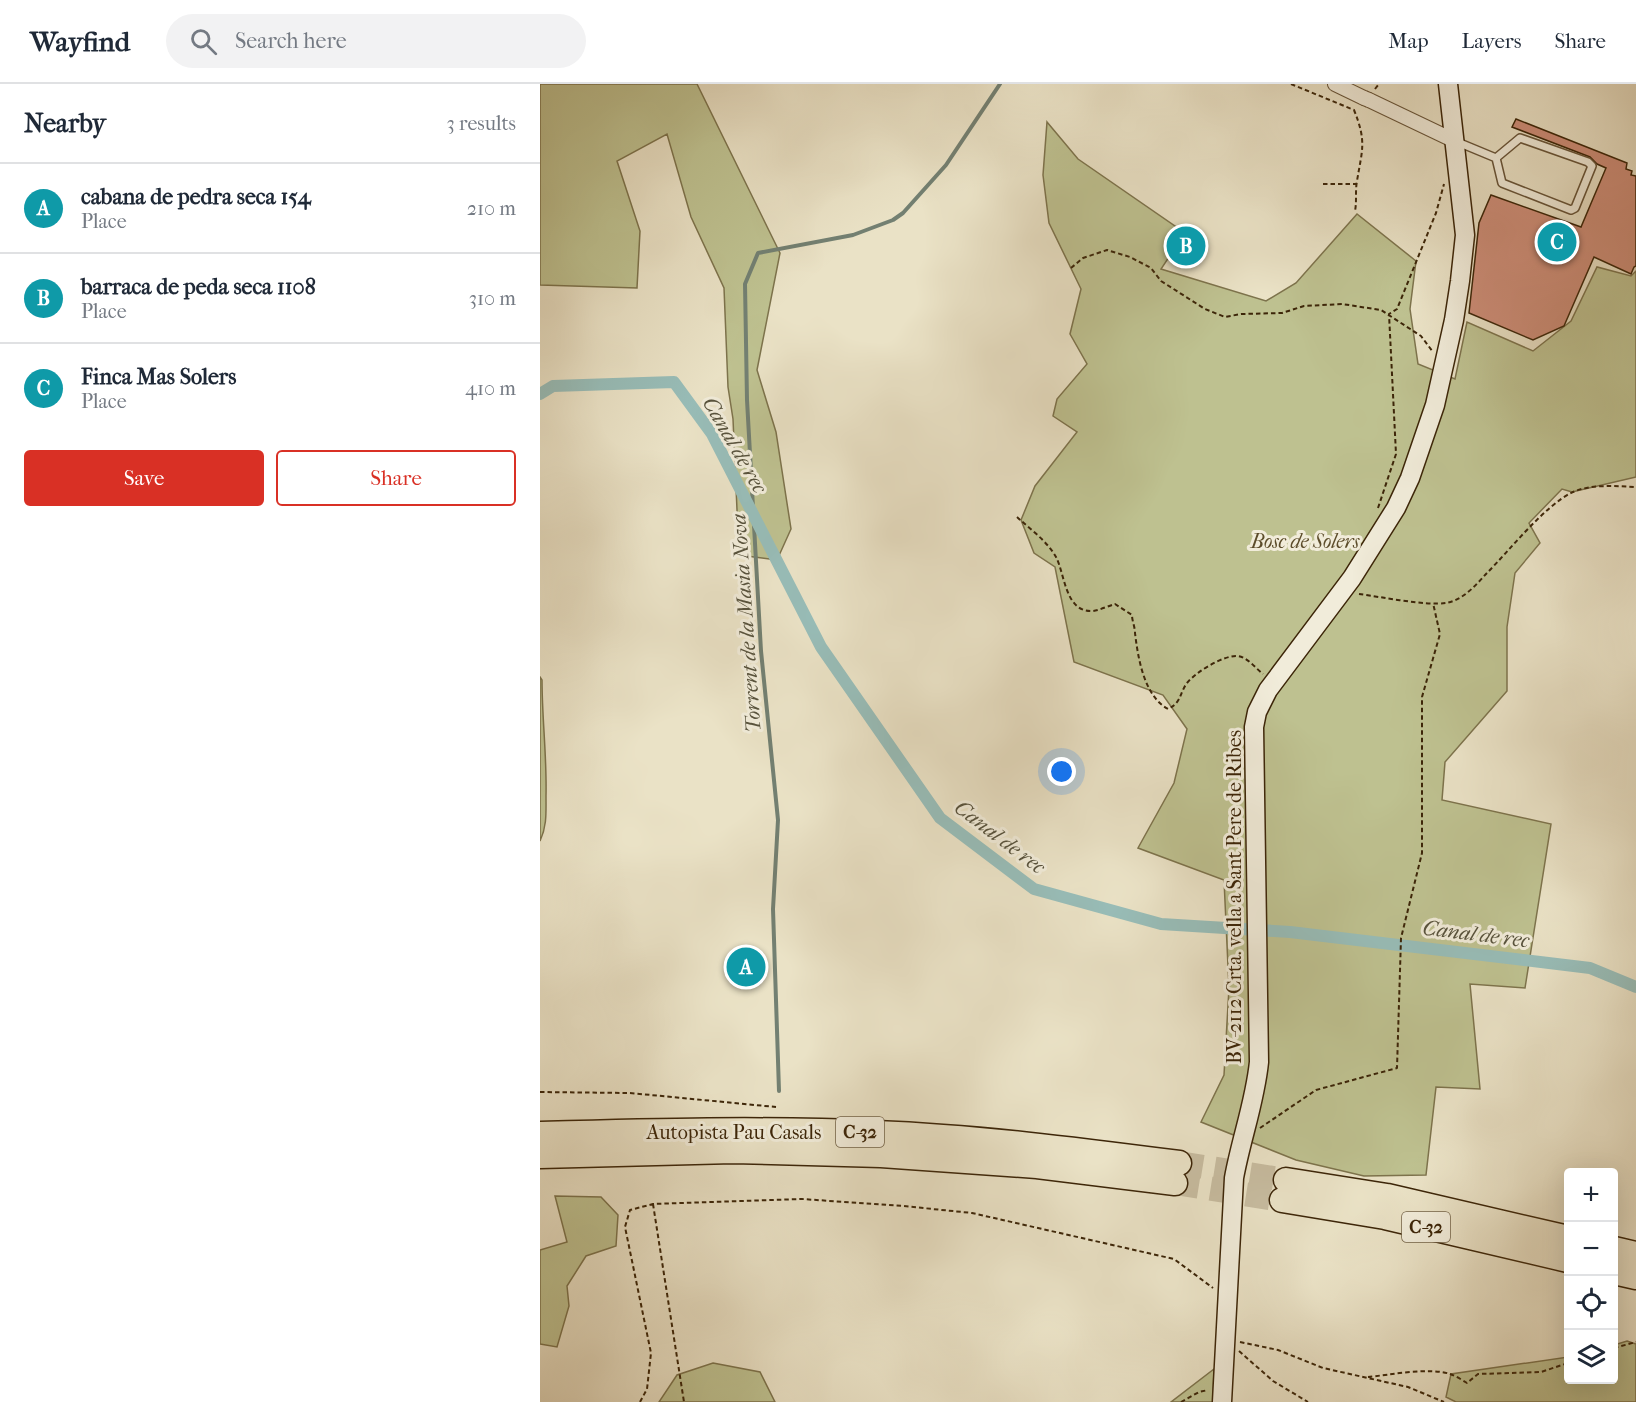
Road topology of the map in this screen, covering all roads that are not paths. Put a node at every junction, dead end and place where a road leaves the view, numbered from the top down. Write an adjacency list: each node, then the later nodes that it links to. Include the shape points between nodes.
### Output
1 (1335, 84): 3 (street)
2 (1448, 84): 3 (street, BV-2112 Crta. vella a Sant Pere de Ribes)
3 (1455, 141): 4 (lane); 13 (street, BV-2112 Crta. vella a Sant Pere de Ribes, via 1465,235 1461,281 1435,405 1410,478 1396,508 1342,592 1273,684 1257,712 1254,727 1260,1048 1258,1075 1234,1178)
4 (1496, 158): 4 (lane, via 1502,183 1571,210 1592,166 1520,138)
5 (540, 1134): 6 (highway, Autopista Pau Casals / C-32, via 734,1129 878,1133 1036,1145 1177,1173 881,1155 733,1151)
6 (540, 1156)
7 (1564, 1237): 10 (highway, C-32, via 1387,1196 1284,1190)
8 (1618, 1250): 9 (highway)
9 (1636, 1254)
10 (1564, 1259)
11 (1618, 1273): 12 (highway)
12 (1636, 1277)
13 (1223, 1395)

